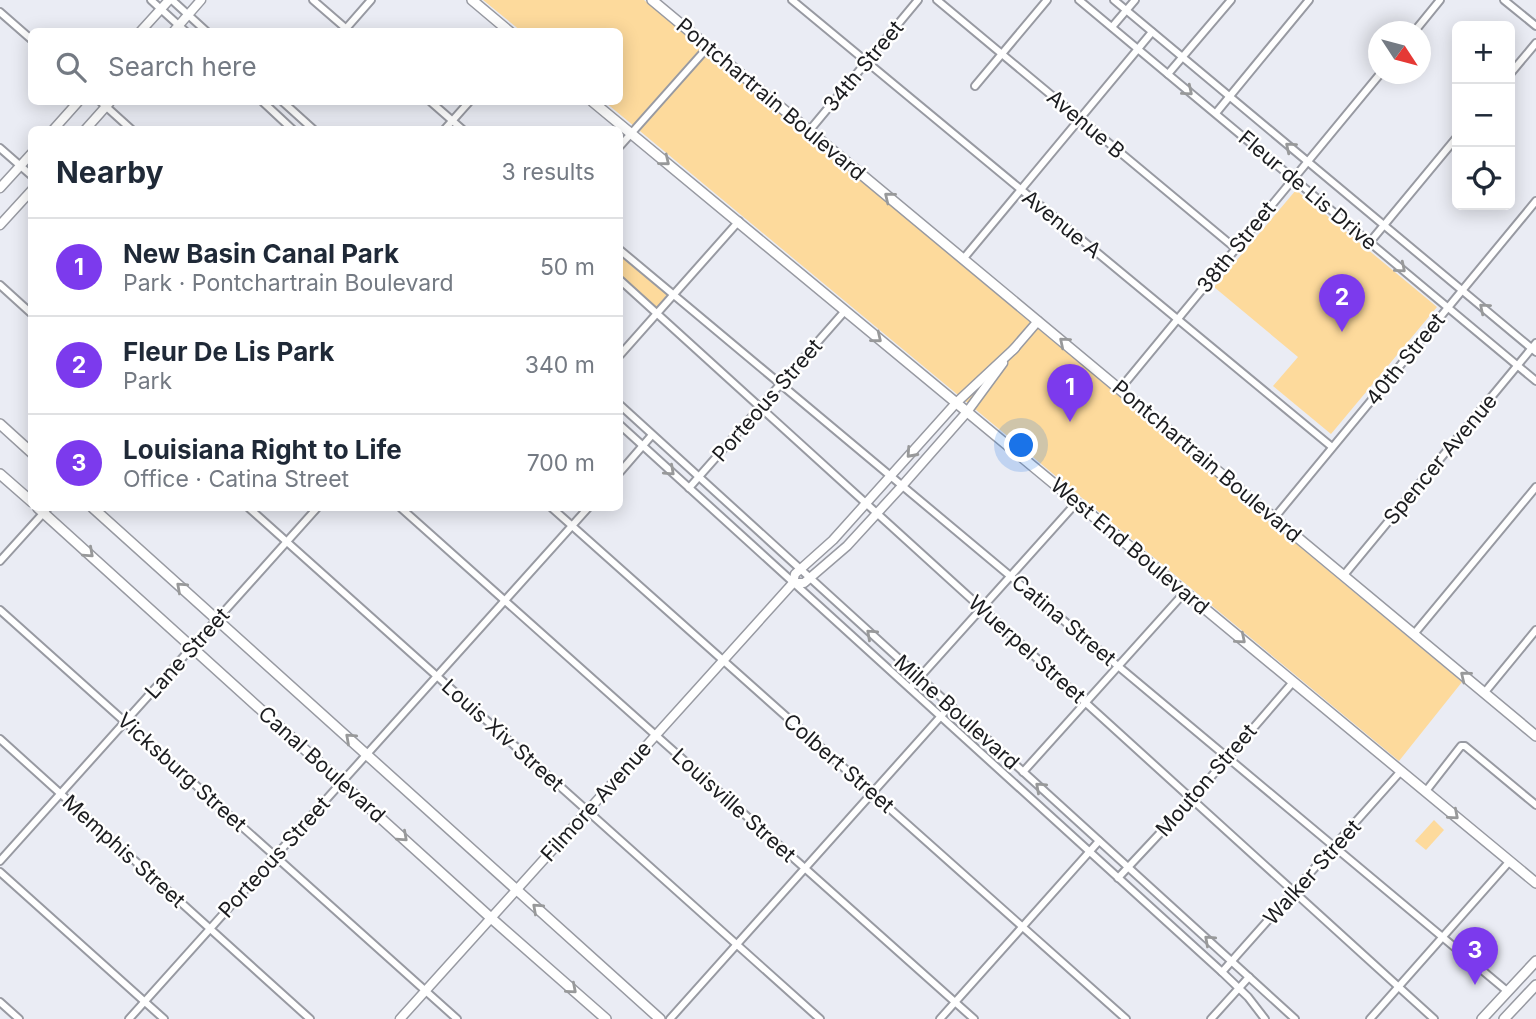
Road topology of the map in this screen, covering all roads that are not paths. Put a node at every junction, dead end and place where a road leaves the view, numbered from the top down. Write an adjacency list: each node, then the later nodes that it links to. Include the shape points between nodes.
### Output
1 (151, 0): 19 (street)
2 (170, 0): 19 (street); 22 (street)
3 (201, 0): 22 (street)
4 (313, 0): 29 (street)
5 (371, 0): 30 (street)
6 (472, 0): 31 (main road)
7 (792, 0): 39 (street, Avenue A)
8 (918, 0): 39 (street, 34th Street)
9 (937, 0): 37 (street, Avenue B)
10 (1047, 0): 37 (street)
11 (1079, 0): 25 (street, Fleur de Lis Drive)
12 (1114, 0): 20 (street, Fleur de Lis Drive)
13 (1135, 0): 20 (street)
14 (1231, 0): 38 (street)
15 (1309, 0): 44 (street)
16 (1440, 0): 23 (street)
17 (1504, 0): 24 (street)
18 (654, 1): 35 (main road, Pontchartrain Boulevard)
19 (161, 8): 26 (street); 27 (street)
20 (1126, 10): 25 (street); 32 (street, Fleur de Lis Drive)
21 (0, 12): 33 (street)
22 (188, 15): 27 (street); 28 (street)
23 (1423, 21)
24 (1536, 26)
25 (1112, 27): 36 (street, Fleur de Lis Drive)
26 (144, 28)
27 (176, 28)
28 (203, 28)
29 (344, 28)
30 (348, 28)
31 (505, 28)
32 (1152, 33): 36 (street); 38 (street, Fleur de Lis Drive)
33 (28, 36)
34 (1536, 43): 40 (street)
35 (708, 47): 67 (main road, Pontchartrain Boulevard); 68 (street)
36 (1138, 49): 41 (street, Fleur de Lis Drive); 56 (street)
37 (1003, 54): 43 (street); 56 (street, Avenue B)
38 (1183, 58): 41 (street); 44 (street, Fleur de Lis Drive)
39 (866, 62): 67 (street, 34th Street); 78 (street, Avenue A)
40 (1515, 68)
41 (1168, 74): 55 (street, Fleur de Lis Drive, one-way to 55)
42 (1372, 84): 73 (street, 38th Street)
43 (975, 86)
44 (1229, 96): 55 (street); 73 (street, Fleur de Lis Drive, one-way to 44)
45 (75, 105): 58 (street)
46 (104, 105): 59 (street)
47 (107, 105): 60 (street)
48 (266, 105): 54 (street)
49 (278, 105): 54 (street)
50 (285, 105): 62 (street)
51 (435, 105): 57 (street)
52 (466, 105): 57 (street)
53 (597, 105): 65 (main road, West End Boulevard)
54 (272, 110): 61 (street)
55 (1216, 114): 76 (street, Fleur de Lis Drive)
56 (1080, 118): 78 (street); 85 (street, Avenue B)
57 (453, 120): 63 (street); 64 (street)
58 (57, 126)
59 (88, 126)
60 (128, 126)
61 (289, 126)
62 (309, 126)
63 (448, 126)
64 (459, 126)
65 (622, 126)
66 (623, 126): 68 (main road, West End Boulevard)
67 (809, 131): 87 (main road, Pontchartrain Boulevard, one-way to 67)
68 (631, 133): 69 (street); 81 (main road, West End Boulevard, one-way to 81)
69 (623, 142)
70 (1452, 143): 83 (street)
71 (0, 148): 74 (street)
72 (28, 157): 74 (street)
73 (1308, 162): 76 (street, 38th Street); 83 (street, Fleur de Lis Drive)
74 (20, 166): 75 (street); 77 (street)
75 (28, 173)
76 (1293, 178): 84 (street, Fleur de Lis Drive); 85 (street, 38th Street)
77 (0, 188)
78 (1021, 191): 87 (street); 96 (street, Avenue A)
79 (28, 194): 82 (street)
80 (1536, 201): 90 (street, 40th Street)
81 (739, 221): 91 (street); 94 (main road, West End Boulevard)
82 (0, 225)
83 (1384, 225): 84 (street); 90 (street, Fleur de Lis Drive)
84 (1370, 242): 92 (street, Fleur de Lis Drive, one-way to 92)
85 (1235, 248): 96 (street, 38th Street)
86 (623, 253): 91 (street, Catina Street)
87 (964, 258): 97 (main road, Pontchartrain Boulevard)
88 (623, 283): 95 (street, Wuerpel Street)
89 (0, 285): 93 (street)
90 (1462, 290): 92 (street, 40th Street); 99 (street, Fleur de Lis Drive, one-way to 90)
91 (673, 295): 95 (street); 103 (street, Catina Street)
92 (1447, 307): 101 (street, Fleur de Lis Drive); 113 (street, 40th Street)
93 (28, 310)
94 (844, 312): 103 (street, Porteous Street); 105 (main road, West End Boulevard, one-way to 105)
95 (656, 314): 100 (street); 107 (street, Wuerpel Street)
96 (1178, 319): 104 (street, 38th Street); 113 (street, Avenue A)
97 (1038, 321): 98 (street, Filmore Avenue); 104 (main road, Pontchartrain Boulevard, one-way to 97)
98 (1015, 348): 105 (street, Filmore Avenue); 108 (street, Filmore Avenue)
99 (1535, 348): 101 (street, Spencer Avenue)
100 (623, 352)
101 (1518, 365): 102 (street, Fleur de Lis Drive); 139 (street, Spencer Avenue)
102 (1536, 381)
103 (781, 385): 107 (street, Porteous Street); 117 (street, Catina Street)
104 (1120, 389): 134 (main road, Pontchartrain Boulevard)
105 (956, 402): 108 (main road, West End Boulevard); 117 (street, Filmore Avenue, one-way to 117)
106 (623, 408): 111 (street, Milne Boulevard)
107 (760, 409): 118 (street, Porteous Street); 124 (street, Wuerpel Street)
108 (967, 412): 119 (street, Filmore Avenue); 123 (main road, West End Boulevard)
109 (0, 424): 114 (main road)
110 (623, 428): 112 (street, Milne Boulevard)
111 (652, 435): 112 (street); 118 (street, Milne Boulevard)
112 (643, 446): 115 (street); 121 (street, Milne Boulevard, one-way to 121)
113 (1332, 447): 134 (street, 40th Street)
114 (28, 449)
115 (623, 469)
116 (0, 474): 122 (main road)
117 (890, 476): 119 (street, Catina Street); 124 (street, Filmore Avenue)
118 (698, 478): 121 (street, Porteous Street); 138 (street, Milne Boulevard)
119 (902, 486): 133 (street, Filmore Avenue); 140 (street, Catina Street)
120 (1536, 487): 149 (street)
121 (689, 488): 142 (street, Milne Boulevard)
122 (28, 498)
123 (1077, 502): 140 (street); 143 (main road, West End Boulevard)
124 (866, 505): 133 (street, Wuerpel Street); 138 (street, Filmore Avenue)
125 (41, 511): 137 (street)
126 (45, 511): 150 (main road, Canal Boulevard, one-way to 150)
127 (96, 511): 147 (main road, Canal Boulevard, one-way to 127)
128 (252, 511): 136 (street, Louis Xiv Street)
129 (314, 511): 136 (street, Lane Street)
130 (404, 511): 144 (street, Louisville Street)
131 (556, 511): 135 (street, Colbert Street)
132 (585, 511): 135 (street, Porteous Street)
133 (877, 514): 141 (street, Filmore Avenue); 145 (street, Wuerpel Street)
134 (1275, 517): 139 (main road, Pontchartrain Boulevard)
135 (572, 525): 144 (street, Porteous Street); 151 (street, Colbert Street)
136 (287, 541): 147 (street, Lane Street); 153 (street, Louis Xiv Street)
137 (0, 561)
138 (800, 570): 141 (street, Milne Boulevard); 142 (street, Filmore Avenue)
139 (1344, 575): 149 (main road, Pontchartrain Boulevard)
140 (1011, 576): 145 (street); 152 (street, Catina Street)
141 (810, 579): 142 (street, Filmore Avenue); 154 (street, Milne Boulevard, one-way to 141)
142 (793, 583): 151 (street, Filmore Avenue); 156 (street, Milne Boulevard)
143 (1185, 592): 152 (street); 155 (main road, West End Boulevard, one-way to 155)
144 (503, 601): 153 (street, Porteous Street); 162 (street, Louisville Street)
145 (982, 609): 154 (street); 158 (street, Wuerpel Street)
146 (0, 610): 161 (street, Vicksburg Street)
147 (217, 620): 150 (street, Lane Street); 165 (main road, Canal Boulevard, one-way to 147)
148 (1536, 630): 157 (street)
149 (1414, 634): 157 (main road, Pontchartrain Boulevard, one-way to 149)
150 (193, 646): 161 (street, Lane Street); 169 (main road, Canal Boulevard)
151 (722, 659): 162 (street, Filmore Avenue); 171 (street, Colbert Street)
152 (1119, 667): 158 (street); 166 (street, Catina Street)
153 (437, 676): 165 (street, Porteous Street); 175 (street, Louis Xiv Street)
154 (919, 677): 156 (street); 159 (street, Milne Boulevard)
155 (1293, 682): 166 (street, Mouton Street); 167 (main road, West End Boulevard)
156 (910, 688): 160 (street, Milne Boulevard)
157 (1485, 692): 163 (main road, Pontchartrain Boulevard)
158 (1086, 702): 168 (street); 173 (street, Wuerpel Street)
159 (950, 706): 160 (street); 168 (street, Milne Boulevard)
160 (941, 716): 171 (street); 178 (street, Milne Boulevard)
161 (125, 721): 172 (street, Lane Street); 179 (street, Vicksburg Street)
162 (656, 734): 175 (street, Filmore Avenue); 183 (street, Louisville Street)
163 (1536, 736)
164 (0, 739): 172 (street, Memphis Street)
165 (367, 754): 169 (street, Porteous Street); 187 (main road, Canal Boulevard)
166 (1227, 758): 173 (street, Mouton Street); 177 (street, Catina Street)
167 (1401, 771): 170 (main road, West End Boulevard); 177 (street, Walker Street)
168 (1023, 772): 176 (street, Milne Boulevard, one-way to 168)
169 (342, 782): 179 (street, Porteous Street); 189 (main road, Canal Boulevard, one-way to 189)
170 (1426, 791): 174 (street, via 1465,746); 181 (main road, West End Boulevard, one-way to 181)
171 (873, 792): 183 (street); 190 (street, Colbert Street)
172 (61, 794): 180 (street, Lane Street); 191 (street, Memphis Street)
173 (1191, 800): 182 (street, Mouton Street); 188 (street, Wuerpel Street)
174 (1536, 805)
175 (587, 811): 187 (street, Filmore Avenue); 193 (street, Louis Xiv Street)
176 (1099, 841): 178 (street); 182 (street, Milne Boulevard)
177 (1335, 846): 188 (street, Walker Street); 192 (street, Catina Street)
178 (1089, 852): 185 (street, Milne Boulevard); 190 (street)
179 (275, 856): 191 (street, Porteous Street); 201 (street, Vicksburg Street)
180 (0, 861)
181 (1509, 862): 186 (main road, West End Boulevard); 192 (street)
182 (1128, 867): 185 (street, Mouton Street); 194 (street, Milne Boulevard, one-way to 182)
183 (805, 868): 193 (street); 205 (street, Louisville Street)
184 (0, 872): 204 (street)
185 (1118, 878): 196 (street, Milne Boulevard)
186 (1536, 883)
187 (517, 890): 189 (street, Filmore Avenue); 213 (main road, Canal Boulevard, one-way to 187)
188 (1293, 893): 194 (street, Walker Street); 199 (street, Wuerpel Street)
189 (491, 918): 201 (street, Filmore Avenue); 212 (main road, Canal Boulevard, one-way to 212)
190 (1023, 926): 205 (street); 218 (street, Colbert Street)
191 (211, 928): 204 (street, Porteous Street); 209 (street, Memphis Street)
192 (1444, 937): 199 (street); 202 (street, Catina Street)
193 (737, 944): 214 (street); 215 (street, Louis Xiv Street)
194 (1232, 961): 196 (street, Walker Street); 197 (street, Milne Boulevard)
195 (1536, 961): 202 (main road)
196 (1222, 972): 200 (street, Milne Boulevard)
197 (1249, 977): 200 (street); 221 (street, Milne Boulevard)
198 (1536, 985): 225 (main road)
199 (1399, 987): 222 (street); 223 (street, Wuerpel Street)
200 (1239, 988): 219 (street); 220 (street, Milne Boulevard)
201 (426, 991): 210 (street, Filmore Avenue); 211 (street, Vicksburg Street)
202 (1507, 991): 224 (main road)
203 (0, 1002): 206 (street)
204 (145, 1002): 207 (street, Porteous Street); 208 (street)
205 (955, 1002): 216 (street); 217 (street, Louisville Street)
206 (19, 1019)
207 (129, 1019)
208 (164, 1019)
209 (310, 1019)
210 (400, 1019)
211 (457, 1019)
212 (606, 1019)
213 (660, 1019)
214 (670, 1019)
215 (820, 1019)
216 (940, 1019)
217 (974, 1019)
218 (1126, 1019)
219 (1211, 1019)
220 (1265, 1019)
221 (1295, 1019)
222 (1370, 1019)
223 (1434, 1019)
224 (1482, 1019)
225 (1504, 1019)

